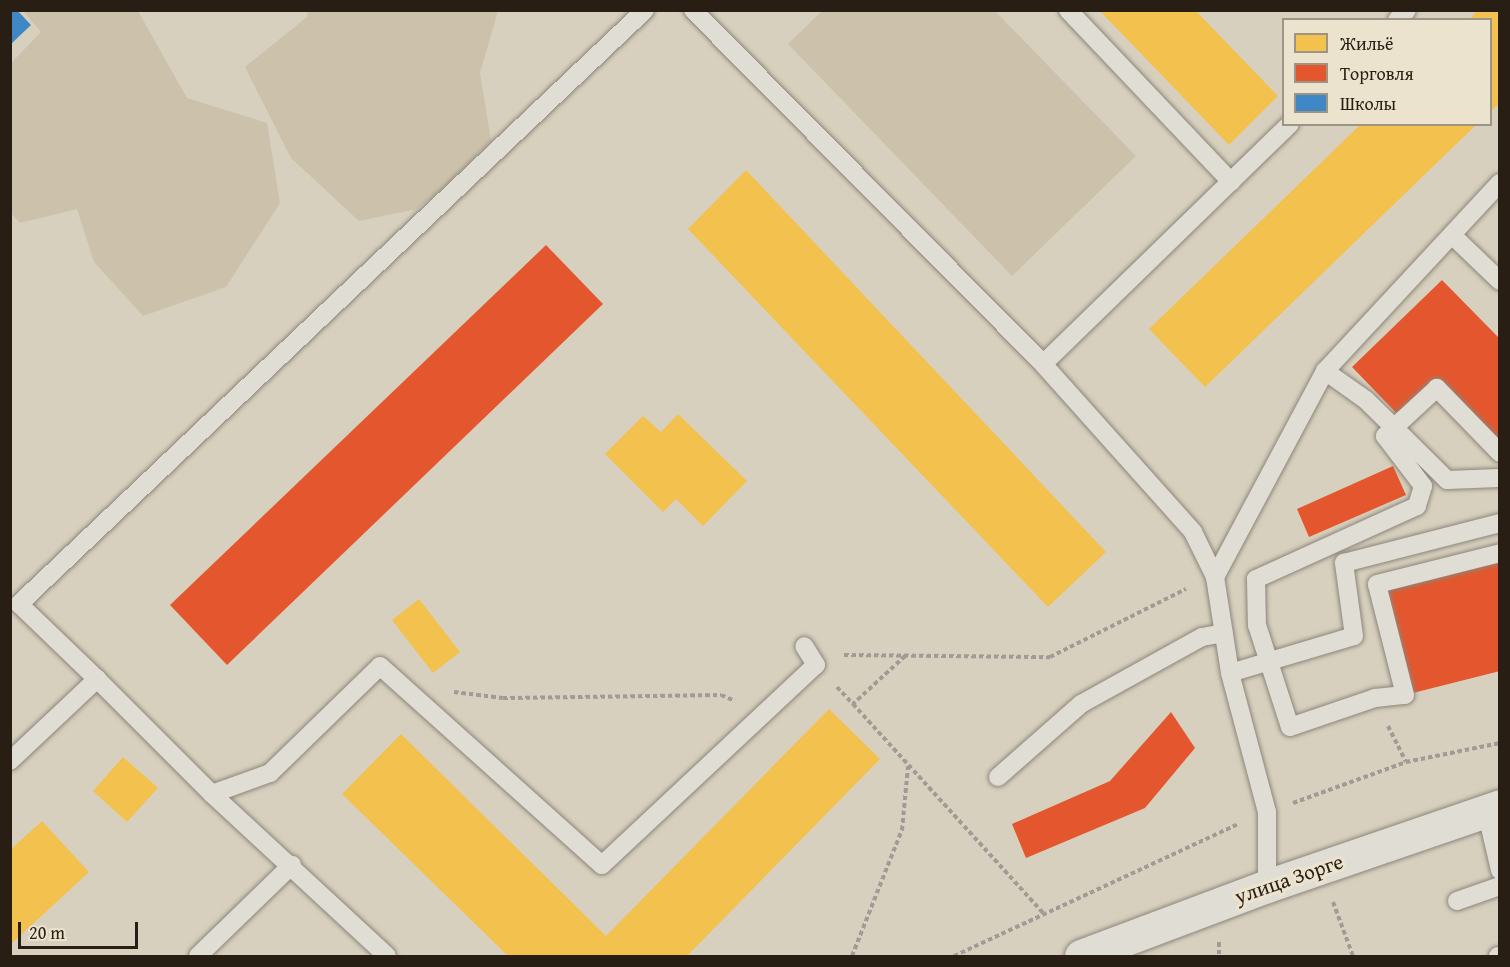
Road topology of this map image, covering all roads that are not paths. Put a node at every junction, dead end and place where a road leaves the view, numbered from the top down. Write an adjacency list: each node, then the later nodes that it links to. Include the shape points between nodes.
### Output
1 (645, 10): 17 (lane)
2 (693, 10): 9 (lane)
3 (1068, 10): 5 (lane)
4 (1288, 126): 5 (lane)
5 (1231, 182): 9 (lane)
6 (1500, 183): 7 (lane)
7 (1453, 236): 8 (lane); 10 (lane)
8 (1500, 281)
9 (1043, 364): 16 (lane, via 1193,532)
10 (1324, 372): 11 (lane, via 1366,400); 16 (lane)
11 (1395, 428): 12 (lane, via 1437,388); 13 (lane, via 1447,480); 20 (lane, via 1385,436 1423,486 1418,506 1256,579 1257,625)
12 (1500, 453)
13 (1499, 478)
14 (1500, 523): 20 (lane, via 1344,563 1354,636)
15 (1500, 553): 20 (lane, via 1377,584 1405,695 1375,698 1290,727)
16 (1215, 577): 18 (lane)
17 (15, 600): 22 (lane)
18 (1224, 633): 21 (lane); 24 (lane, via 1202,637 1081,704)
19 (804, 646): 25 (lane, via 822,660 602,865 380,666 270,773)
20 (1269, 661): 21 (lane)
21 (1230, 673): 29 (lane, via 1267,812)
22 (97, 679): 23 (lane); 25 (lane)
23 (10, 761)
24 (998, 777)
25 (212, 794): 27 (lane)
26 (1493, 808): 28 (lane); 29 (street, улица Зорге)
27 (292, 865): 32 (lane); 33 (lane)
28 (1500, 870)
29 (1267, 886): 34 (street, улица Зорге)
30 (1500, 886): 31 (lane)
31 (1457, 901)
32 (198, 957)
33 (387, 957)
34 (1081, 957)

